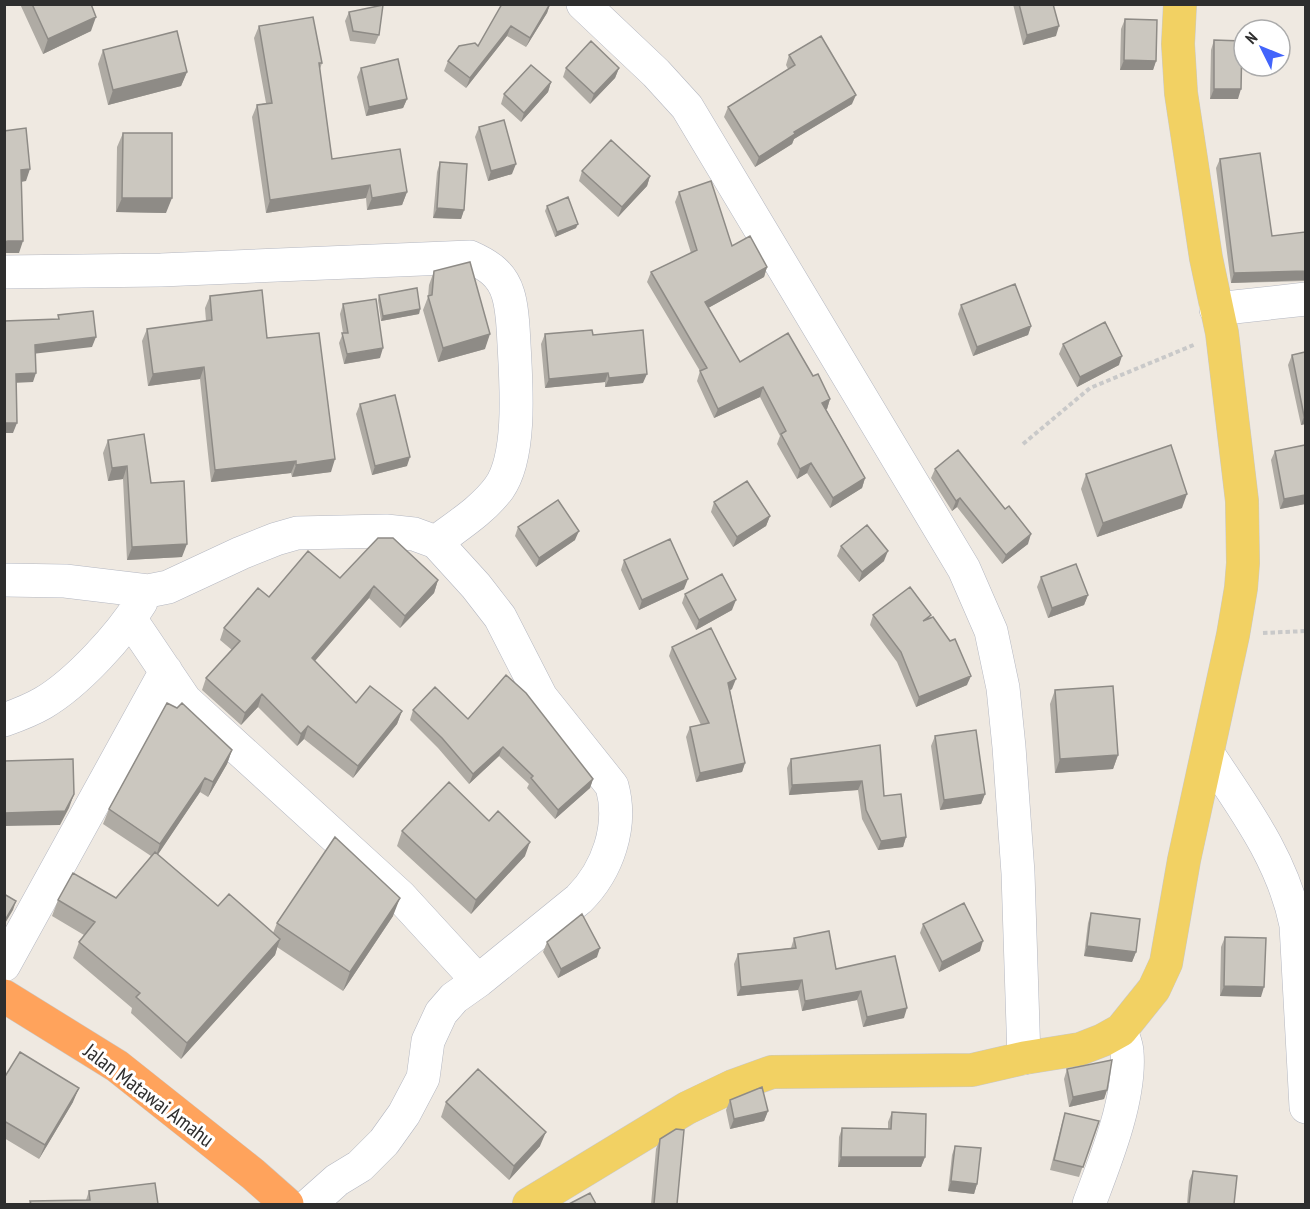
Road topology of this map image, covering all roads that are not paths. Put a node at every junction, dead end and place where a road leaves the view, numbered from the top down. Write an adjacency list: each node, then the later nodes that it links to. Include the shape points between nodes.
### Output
1 (583, 4): 18 (street, via 687,106 937,523 981,605 991,631 1003,688 1010,747)
2 (1180, 4): 5 (main road, via 1181,93)
3 (4, 272): 6 (street, via 160,270 470,257 486,264 496,272 508,293 512,316 517,415 510,462 500,487)
4 (1305, 299): 5 (street)
5 (1219, 321): 12 (main road, via 1242,501 1242,580)
6 (436, 542): 8 (street, via 414,534 386,531 297,533); 15 (street, via 500,617 541,697 612,786 617,802 617,822 593,886)
7 (4, 580): 8 (street, via 65,581)
8 (148, 591): 9 (street)
9 (131, 620): 10 (street); 11 (street, via 62,688 44,702)
10 (166, 671): 14 (street); 15 (street, via 185,700 399,897)
11 (4, 720)
12 (1208, 754): 13 (street); 17 (main road, via 1166,963 1154,989)
13 (1295, 885): 19 (street, via 1291,901 1296,925)
14 (4, 965)
15 (478, 981): 21 (street, via 441,1013 428,1041 423,1078 384,1142)
16 (4, 996): 20 (highway, Jalan Matawai Amahu, via 117,1066)
17 (1121, 1030): 18 (main road, via 1080,1049); 23 (street, via 1127,1051 1122,1103)
18 (1024, 1058): 22 (main road, via 972,1070 772,1072 687,1108)
19 (1305, 1107)
20 (287, 1204)
21 (310, 1204)
22 (529, 1204)
23 (1089, 1204)

